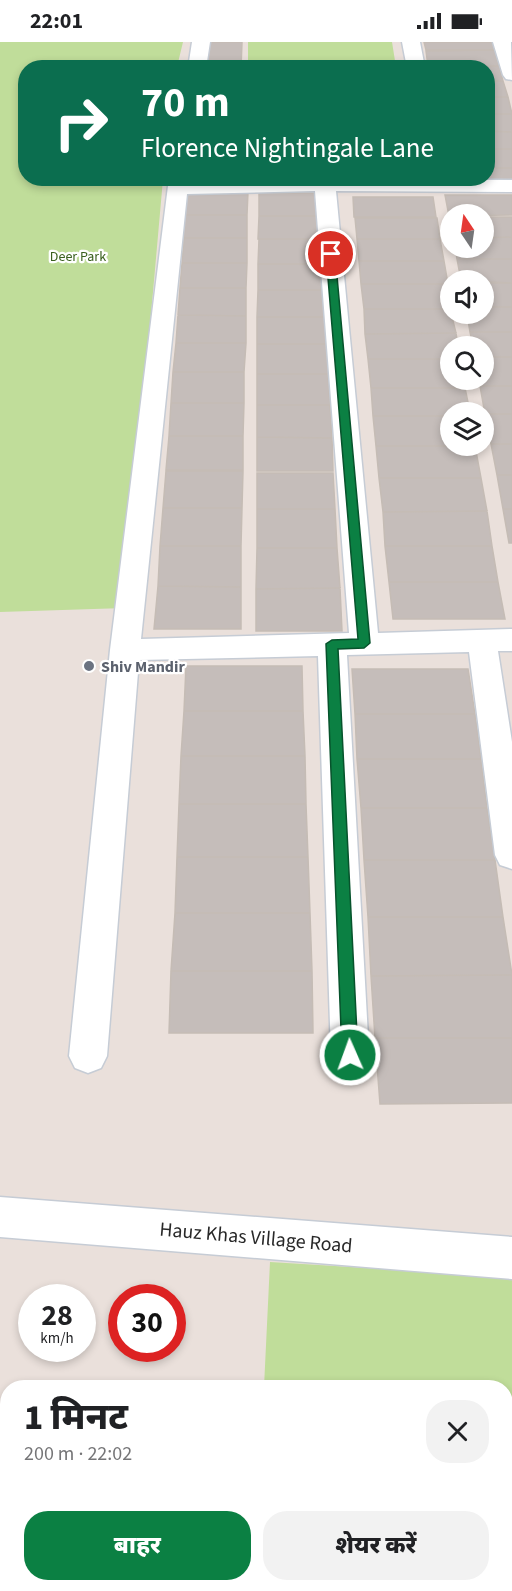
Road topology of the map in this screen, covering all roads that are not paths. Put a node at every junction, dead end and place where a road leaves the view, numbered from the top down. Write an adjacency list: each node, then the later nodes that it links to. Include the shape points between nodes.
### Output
1 (201, 42): 4 (street)
2 (411, 42): 5 (street)
3 (502, 42): 6 (street)
4 (198, 60)
5 (414, 60)
6 (512, 75)
7 (495, 185): 10 (street)
8 (178, 186): 13 (street)
9 (325, 186): 12 (street)
10 (512, 186)
11 (497, 640): 12 (street); 14 (street)
12 (348, 644): 13 (street); 15 (street)
13 (125, 650): 16 (street)
14 (512, 855)
15 (350, 1055)
16 (88, 1056)
17 (0, 1217): 18 (street, Hauz Khas Village Road)
18 (512, 1258)

